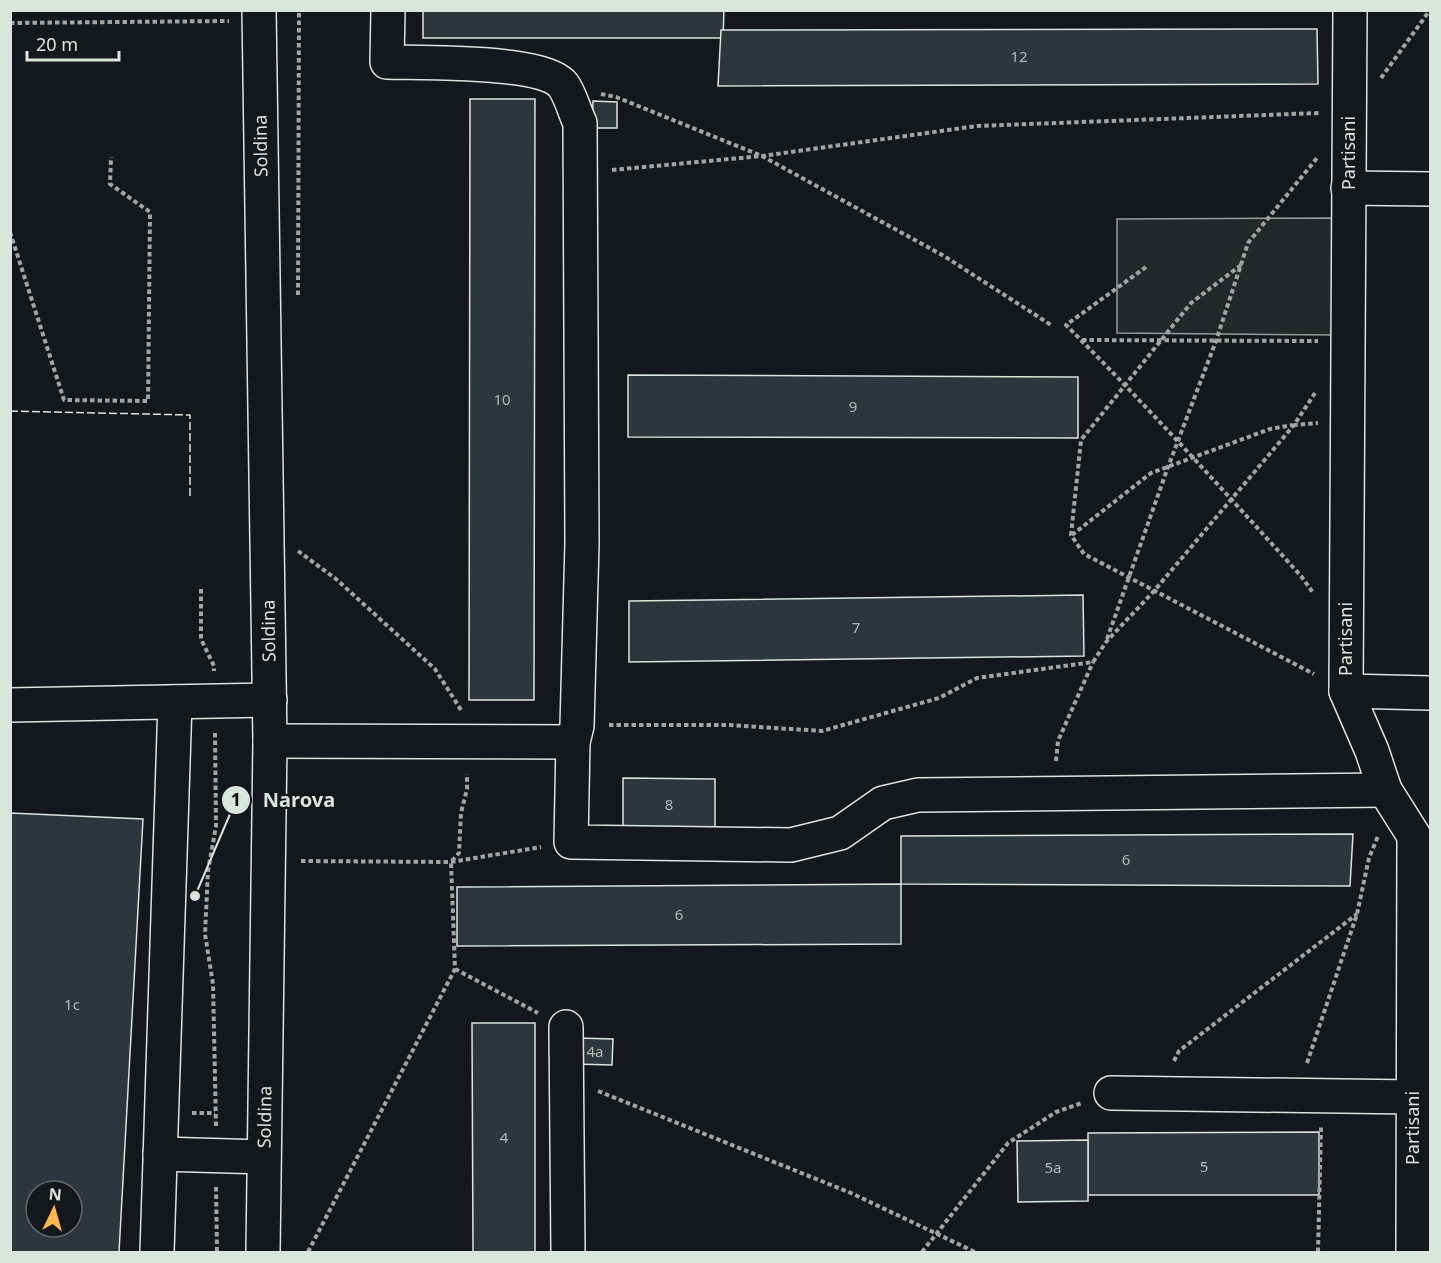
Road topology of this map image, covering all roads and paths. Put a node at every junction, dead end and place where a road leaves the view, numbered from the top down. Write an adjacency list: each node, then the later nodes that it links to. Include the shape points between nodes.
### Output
1 (388, 10): 7 (street, via 387,62 511,66)
2 (1350, 10): 8 (street, Partisani)
3 (1431, 10): 8 (path)
4 (260, 16): 5 (path); 6 (path); 37 (street, Soldina)
5 (299, 20)
6 (10, 23)
7 (562, 84): 9 (path, via 616,97); 11 (street, via 580,123)
8 (1349, 118): 9 (path, via 1324,113 977,126); 12 (street, Partisani); 15 (path, via 1248,243)
9 (762, 156): 11 (path); 17 (path, via 944,256)
10 (111, 157): 14 (path, via 110,184 150,212 147,401 64,400)
11 (581, 173): 41 (street, via 582,543)
12 (1348, 188): 13 (street); 21 (street, Partisani)
13 (1431, 189)
14 (10, 232)
15 (1241, 265): 19 (path, via 1191,303); 20 (path)
16 (1146, 267): 18 (path, via 1066,324)
17 (1051, 325)
18 (1082, 340): 19 (path); 22 (path)
19 (1161, 340): 20 (path); 22 (path)
20 (1216, 341): 21 (path); 23 (path)
21 (1348, 342): 32 (street, Partisani)
22 (1126, 385): 23 (path); 27 (path, via 1081,440)
23 (1178, 442): 24 (path); 25 (path)
24 (1193, 458): 25 (path); 26 (path); 26 (path, via 1294,424)
25 (1168, 467): 27 (path, via 1151,473); 29 (path)
26 (1231, 500): 31 (path); 32 (path, via 1301,576)
27 (1071, 535): 29 (path, via 1084,554)
28 (298, 551): 43 (path, via 336,579 435,669 463,714)
29 (1129, 578): 31 (path); 33 (path)
30 (201, 589): 38 (path, via 201,639 214,666)
31 (1154, 591): 33 (path); 35 (path)
32 (1346, 638): 35 (street, Partisani)
33 (1106, 642): 34 (path)
34 (1093, 662): 41 (path, via 977,678 939,698 822,731 729,724); 44 (path, via 1058,741)
35 (1346, 691): 36 (street); 45 (street, Partisani)
36 (1431, 693)
37 (270, 700): 38 (street); 42 (street, Soldina)
38 (215, 701): 39 (street); 58 (path, via 216,826 208,872 205,934 213,984)
39 (175, 702): 40 (street); 57 (street)
40 (10, 705)
41 (575, 734): 43 (street); 46 (street)
42 (270, 741): 43 (street); 59 (street, Soldina)
43 (467, 741): 48 (path, via 467,789 460,813 459,853)
44 (1054, 794): 45 (street); 46 (street, via 918,795 883,803 840,833 791,845)
45 (1389, 796): 49 (path, via 1369,858); 56 (street, Partisani, via 1414,836)
46 (572, 842): 48 (path)
47 (297, 861): 48 (path)
48 (451, 862): 50 (path)
49 (1357, 914): 54 (path, via 1179,1051); 55 (path)
50 (455, 969): 51 (path); 64 (path)
51 (566, 1027): 52 (street)
52 (567, 1078): 60 (path); 65 (street)
53 (1111, 1093): 54 (street); 60 (path, via 1056,1112 1008,1143)
54 (1156, 1094): 55 (street)
55 (1309, 1096): 56 (street); 68 (path)
56 (1419, 1118): 69 (street, Partisani)
57 (160, 1154): 58 (street); 61 (street)
58 (216, 1155): 59 (street); 62 (path)
59 (264, 1156): 63 (street, Soldina)
60 (937, 1233): 66 (path); 67 (path)
61 (157, 1252)
62 (217, 1252)
63 (263, 1252)
64 (308, 1252)
65 (568, 1252)
66 (922, 1252)
67 (975, 1252)
68 (1318, 1252)
69 (1413, 1252)

